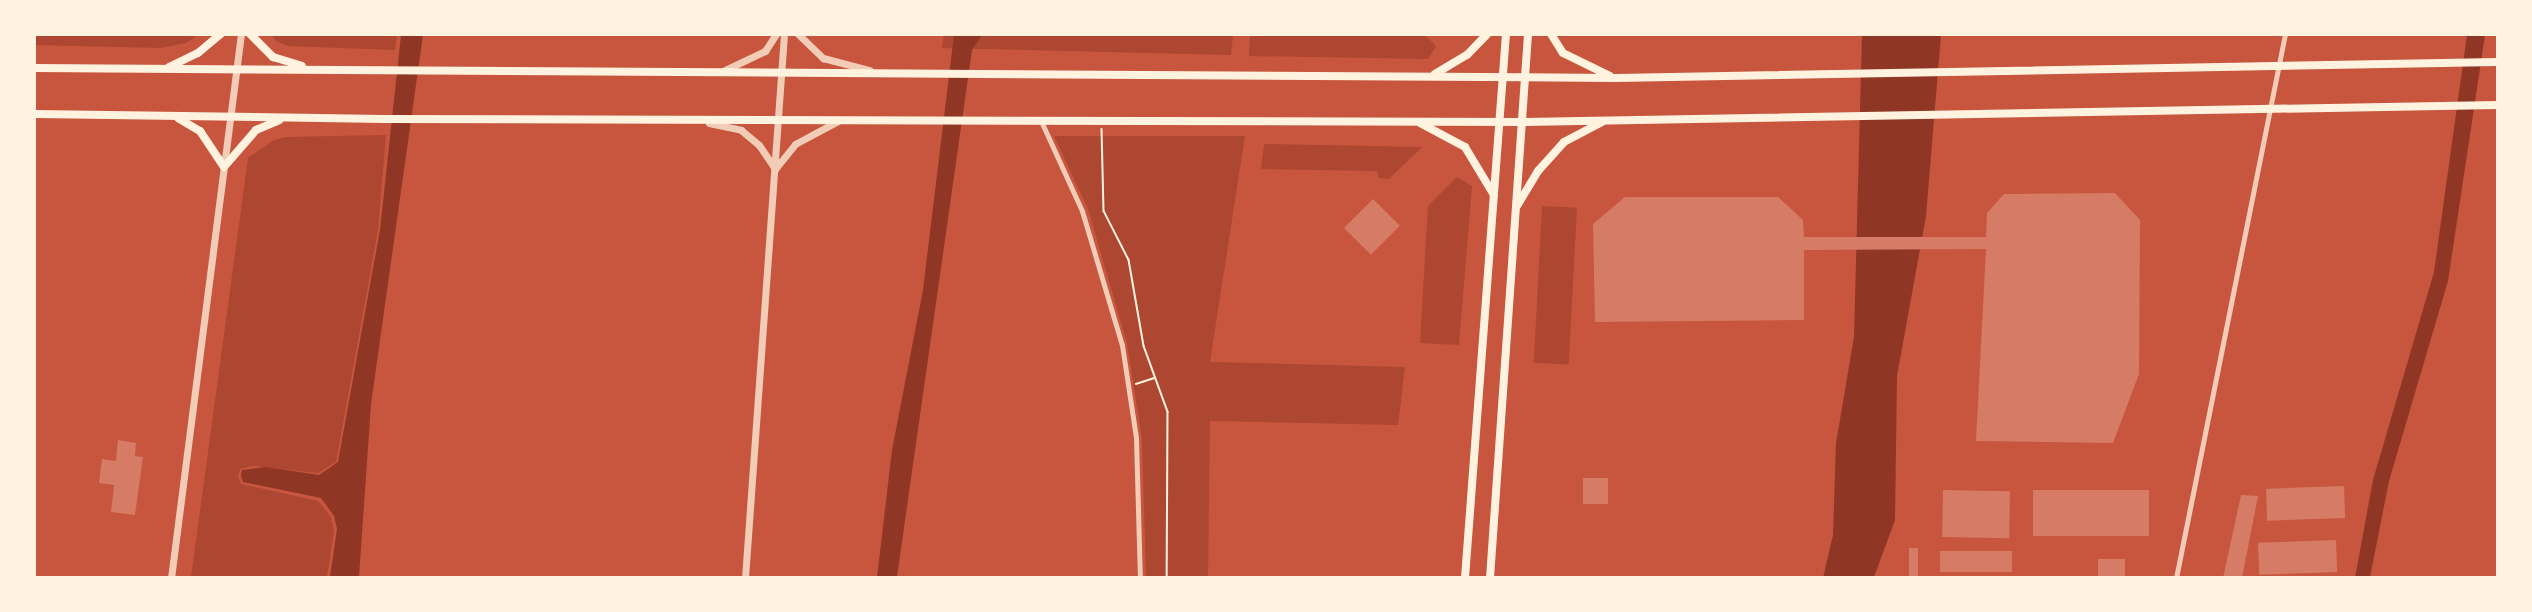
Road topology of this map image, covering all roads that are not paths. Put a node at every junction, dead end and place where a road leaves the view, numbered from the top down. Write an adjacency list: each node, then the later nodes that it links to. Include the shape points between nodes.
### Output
1 (221, 34): 15 (main road, via 198,53)
2 (241, 34): 16 (street)
3 (250, 34): 17 (main road, via 273,57)
4 (776, 34): 18 (street, via 765,51)
5 (784, 34): 19 (street)
6 (798, 34): 20 (street, via 823,58)
7 (1487, 34): 21 (main road, via 1467,55)
8 (1506, 34): 22 (main road)
9 (1528, 34): 23 (main road)
10 (1551, 34): 24 (main road, via 1563,53)
11 (2285, 34): 13 (street)
12 (2498, 62): 13 (main road)
13 (2279, 64): 24 (main road); 26 (street)
14 (34, 68): 15 (main road)
15 (167, 69): 16 (main road)
16 (236, 69): 17 (main road); 29 (street)
17 (311, 69): 18 (main road)
18 (723, 71): 19 (main road)
19 (782, 72): 20 (main road); 32 (street)
20 (884, 73): 21 (main road)
21 (1434, 75): 22 (main road)
22 (1503, 75): 23 (main road); 36 (main road)
23 (1525, 77): 24 (main road); 38 (main road)
24 (1616, 78)
25 (2498, 105): 26 (main road)
26 (2267, 109): 37 (main road); 48 (street)
27 (34, 114): 28 (main road)
28 (176, 117): 29 (main road); 39 (main road, via 200,131)
29 (230, 118): 30 (main road); 39 (street)
30 (282, 118): 31 (main road); 39 (main road, via 256,130)
31 (678, 118): 32 (main road); 40 (street, via 741,130 759,145)
32 (778, 118): 33 (main road); 40 (street)
33 (846, 118): 34 (main road); 40 (street, via 795,144)
34 (1041, 119): 35 (main road); 45 (street, via 1082,211 1122,345 1136,438)
35 (1414, 121): 36 (main road); 41 (main road, via 1449,135 1465,147)
36 (1501, 121): 38 (main road); 41 (main road)
37 (1603, 121): 38 (main road); 42 (main road, via 1564,142 1538,171)
38 (1521, 122): 42 (main road)
39 (224, 167): 43 (street)
40 (775, 169): 44 (street)
41 (1495, 196): 46 (main road)
42 (1516, 209): 47 (main road)
43 (171, 578)
44 (745, 578)
45 (1140, 578)
46 (1465, 578)
47 (1490, 578)
48 (2176, 578)

